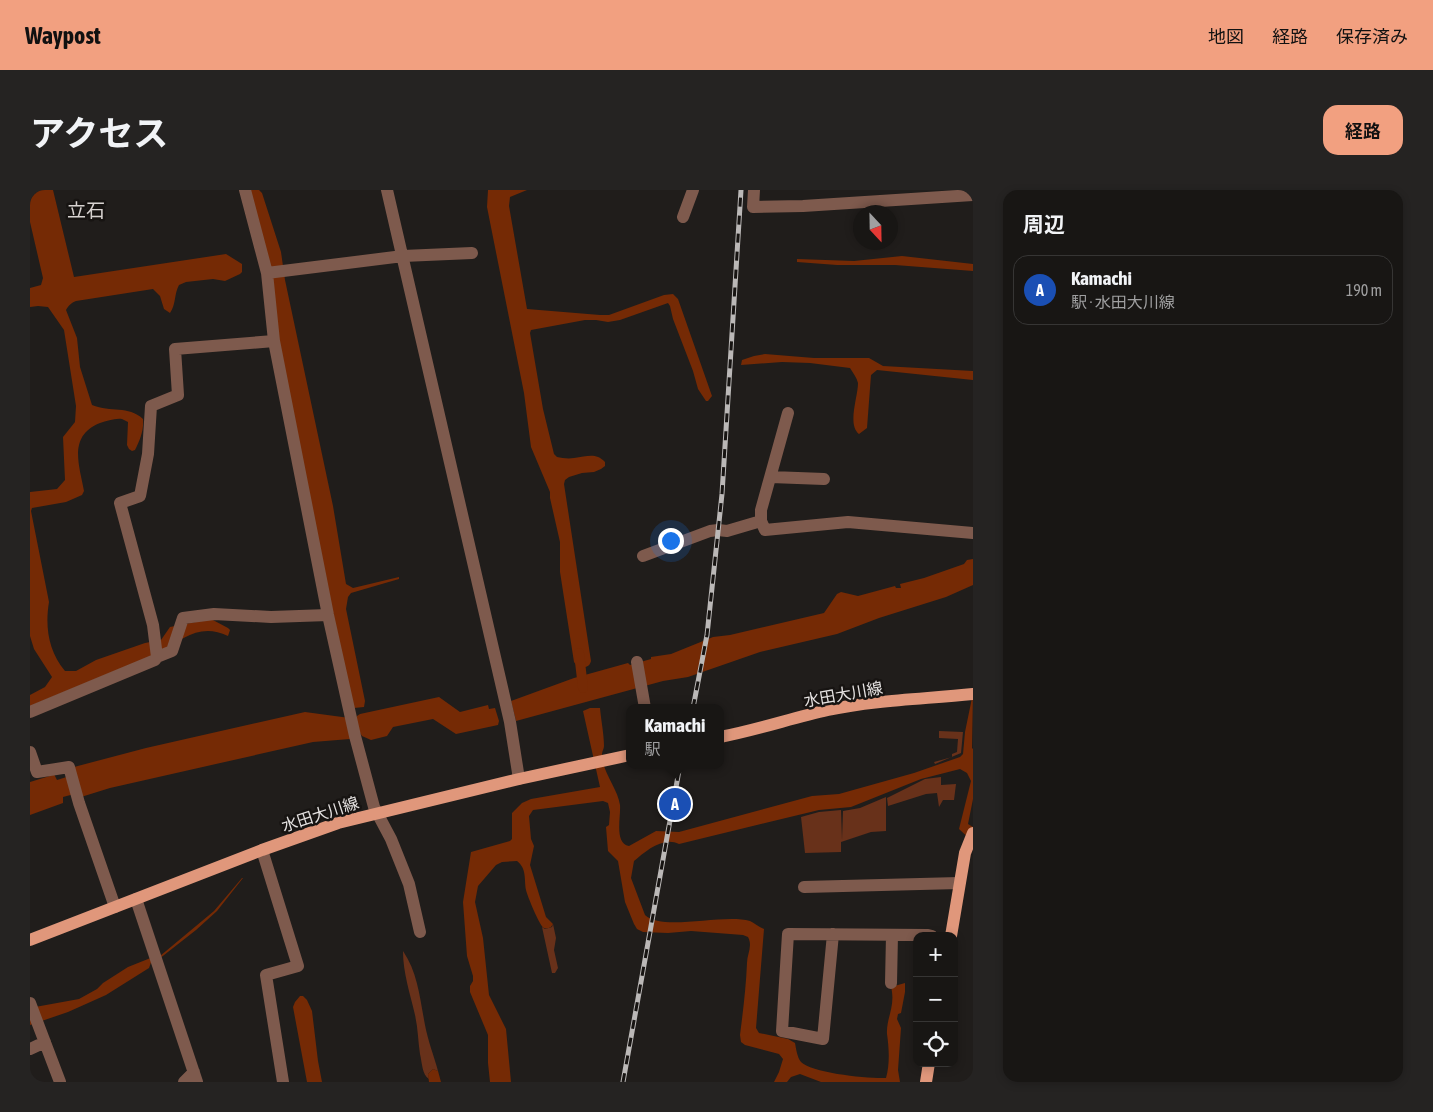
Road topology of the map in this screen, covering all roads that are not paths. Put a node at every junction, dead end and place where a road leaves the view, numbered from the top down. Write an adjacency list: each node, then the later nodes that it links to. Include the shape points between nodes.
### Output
1 (245, 190): 9 (street)
2 (387, 190): 8 (street)
3 (693, 190): 6 (street)
4 (754, 190): 5 (street, via 753,207)
5 (973, 195)
6 (683, 217)
7 (472, 253): 8 (street)
8 (403, 256): 9 (street); 26 (street, via 510,722)
9 (267, 273): 10 (street)
10 (274, 341): 17 (street); 18 (street, via 175,349 178,395 151,406 148,454 140,496 120,503 153,625)
11 (788, 413): 12 (street)
12 (771, 477): 13 (street); 14 (street)
13 (824, 479)
14 (761, 521): 15 (street, via 766,530 848,522); 16 (street, via 727,531 710,531)
15 (973, 533)
16 (643, 556)
17 (328, 615): 18 (street, via 271,618 214,614 183,618 172,651); 27 (street)
18 (157, 657): 22 (street)
19 (637, 662): 21 (street)
20 (972, 695): 23 (main road, 水田大川線, via 861,704)
21 (644, 704)
22 (30, 712)
23 (724, 736)
24 (30, 752): 33 (street, via 37,772 69,767)
25 (626, 756): 26 (main road, 水田大川線)
26 (519, 779): 27 (main road, 水田大川線)
27 (376, 813): 29 (main road, 水田大川線); 34 (street, via 391,839 409,884)
28 (973, 833): 30 (main road)
29 (262, 850): 32 (main road, 水田大川線); 48 (street, via 298,966 266,975)
30 (958, 883): 31 (street); 35 (main road)
31 (804, 887)
32 (136, 898): 33 (main road, 水田大川線); 45 (street)
33 (115, 907): 39 (main road, 水田大川線)
34 (420, 932)
35 (951, 932)
36 (833, 934): 36 (street, via 788,934 782,1031 823,1039); 37 (street)
37 (892, 935): 38 (street); 40 (street)
38 (913, 936)
39 (30, 940)
40 (891, 983)
41 (30, 1002): 42 (street)
42 (45, 1042): 43 (street); 46 (street)
43 (30, 1049)
44 (928, 1067): 49 (main road)
45 (196, 1077): 47 (street)
46 (60, 1082)
47 (184, 1082)
48 (282, 1082)
49 (926, 1082)

